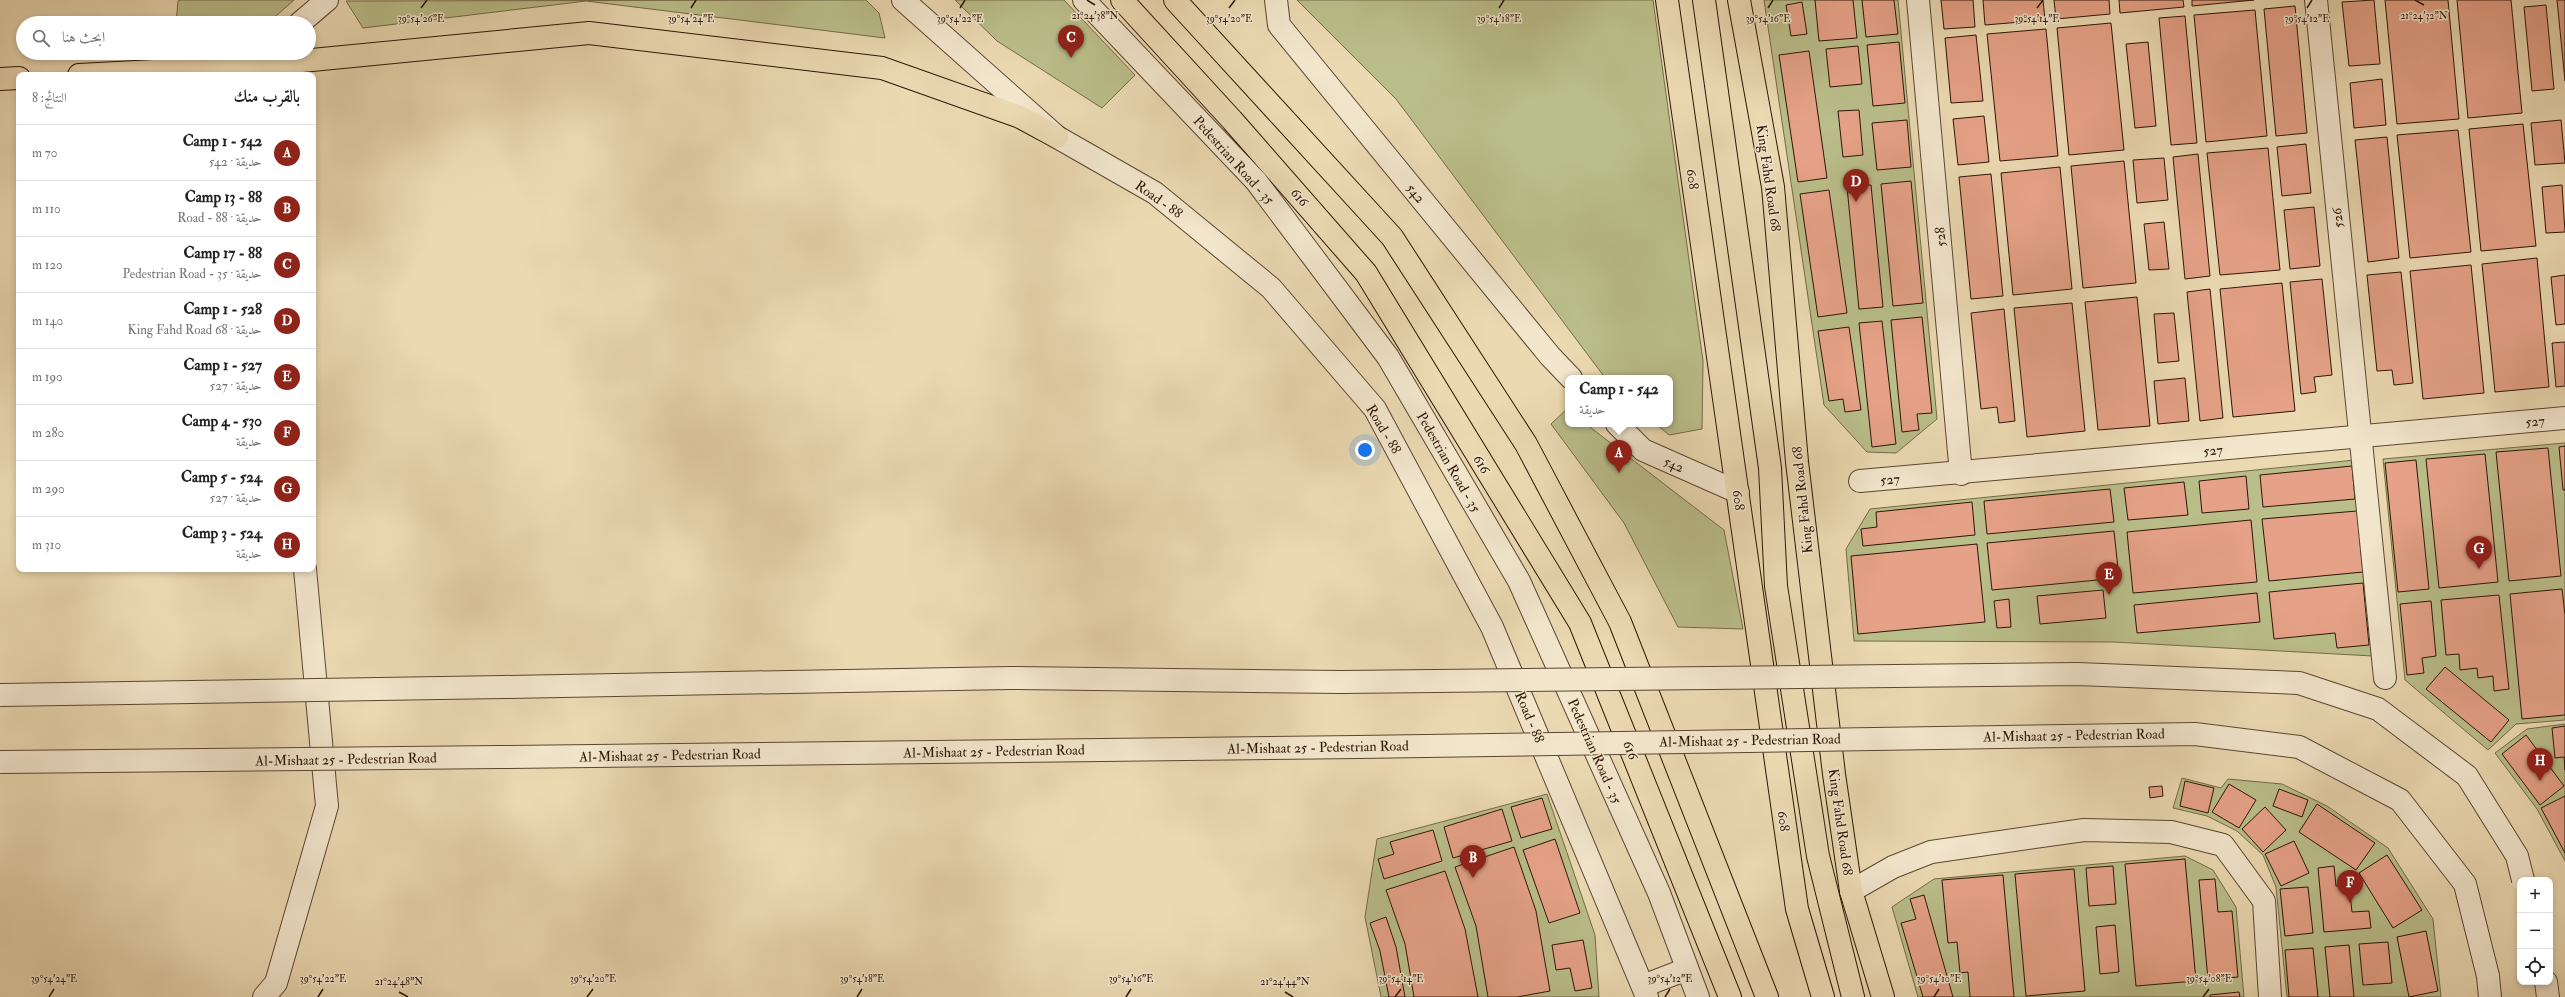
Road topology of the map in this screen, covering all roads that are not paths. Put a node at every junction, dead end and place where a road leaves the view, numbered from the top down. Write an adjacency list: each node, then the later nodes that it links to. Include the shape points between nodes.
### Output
1 (327, 0): 12 (street)
2 (903, 0): 18 (street, Road - 88)
3 (1084, 0): 32 (street, Pedestrian Road - 35, via 1256,181 1388,357 1519,581 1659,893)
4 (1122, 0): 38 (main road, 616, via 1232,120 1366,273 1576,617)
5 (1174, 0): 39 (main road, via 1392,237 1526,444 1620,622)
6 (1276, 0): 19 (street, 542, via 1279,25)
7 (1667, 0): 25 (main road, 608)
8 (1704, 0): 41 (main road, King Fahd Road 68, via 1770,468 1776,586 1818,856)
9 (1739, 0): 31 (main road, King Fahd Road 68, via 1774,187 1797,462 1834,774)
10 (1918, 0): 23 (street, 528)
11 (2316, 0): 22 (street, 526)
12 (308, 16)
13 (316, 55): 18 (main road, via 589,33 882,68 1020,117)
14 (257, 60): 15 (main road)
15 (115, 72)
16 (16, 78): 17 (main road)
17 (0, 79)
18 (1056, 138): 35 (street, Road - 88, via 1155,193 1271,288 1375,409 1492,627)
19 (1568, 375)
20 (2565, 418): 22 (street, 527)
21 (1620, 427): 25 (street, 542, via 1643,450)
22 (2359, 437): 23 (street, 527); 27 (street, 526)
23 (1961, 474): 24 (street, 527)
24 (1860, 481)
25 (1738, 492): 40 (main road, 608, via 1797,909)
26 (305, 572): 36 (street, via 328,806 276,983)
27 (2384, 678)
28 (0, 695): 30 (street, bridge, via 1010,678 1342,682 2078,674 2299,683 2378,709 2467,776 2517,856)
29 (0, 762): 34 (street, Al-Mishaat 25 - Pedestrian Road, bridge, via 1358,747 2194,734 2298,747 2400,800 2465,884)
30 (2523, 877)
31 (1851, 891): 42 (main road, King Fahd Road 68); 43 (street, via 1893,867 1931,852 2084,830 2170,832 2223,845 2264,901)
32 (1687, 969): 35 (street); 37 (street, Pedestrian Road - 35)
33 (2546, 985): 44 (street)
34 (2489, 987)
35 (1644, 993)
36 (264, 997)
37 (1698, 997)
38 (1730, 997)
39 (1767, 997)
40 (1823, 997)
41 (1853, 997)
42 (1883, 997)
43 (2270, 997)
44 (2548, 997)

